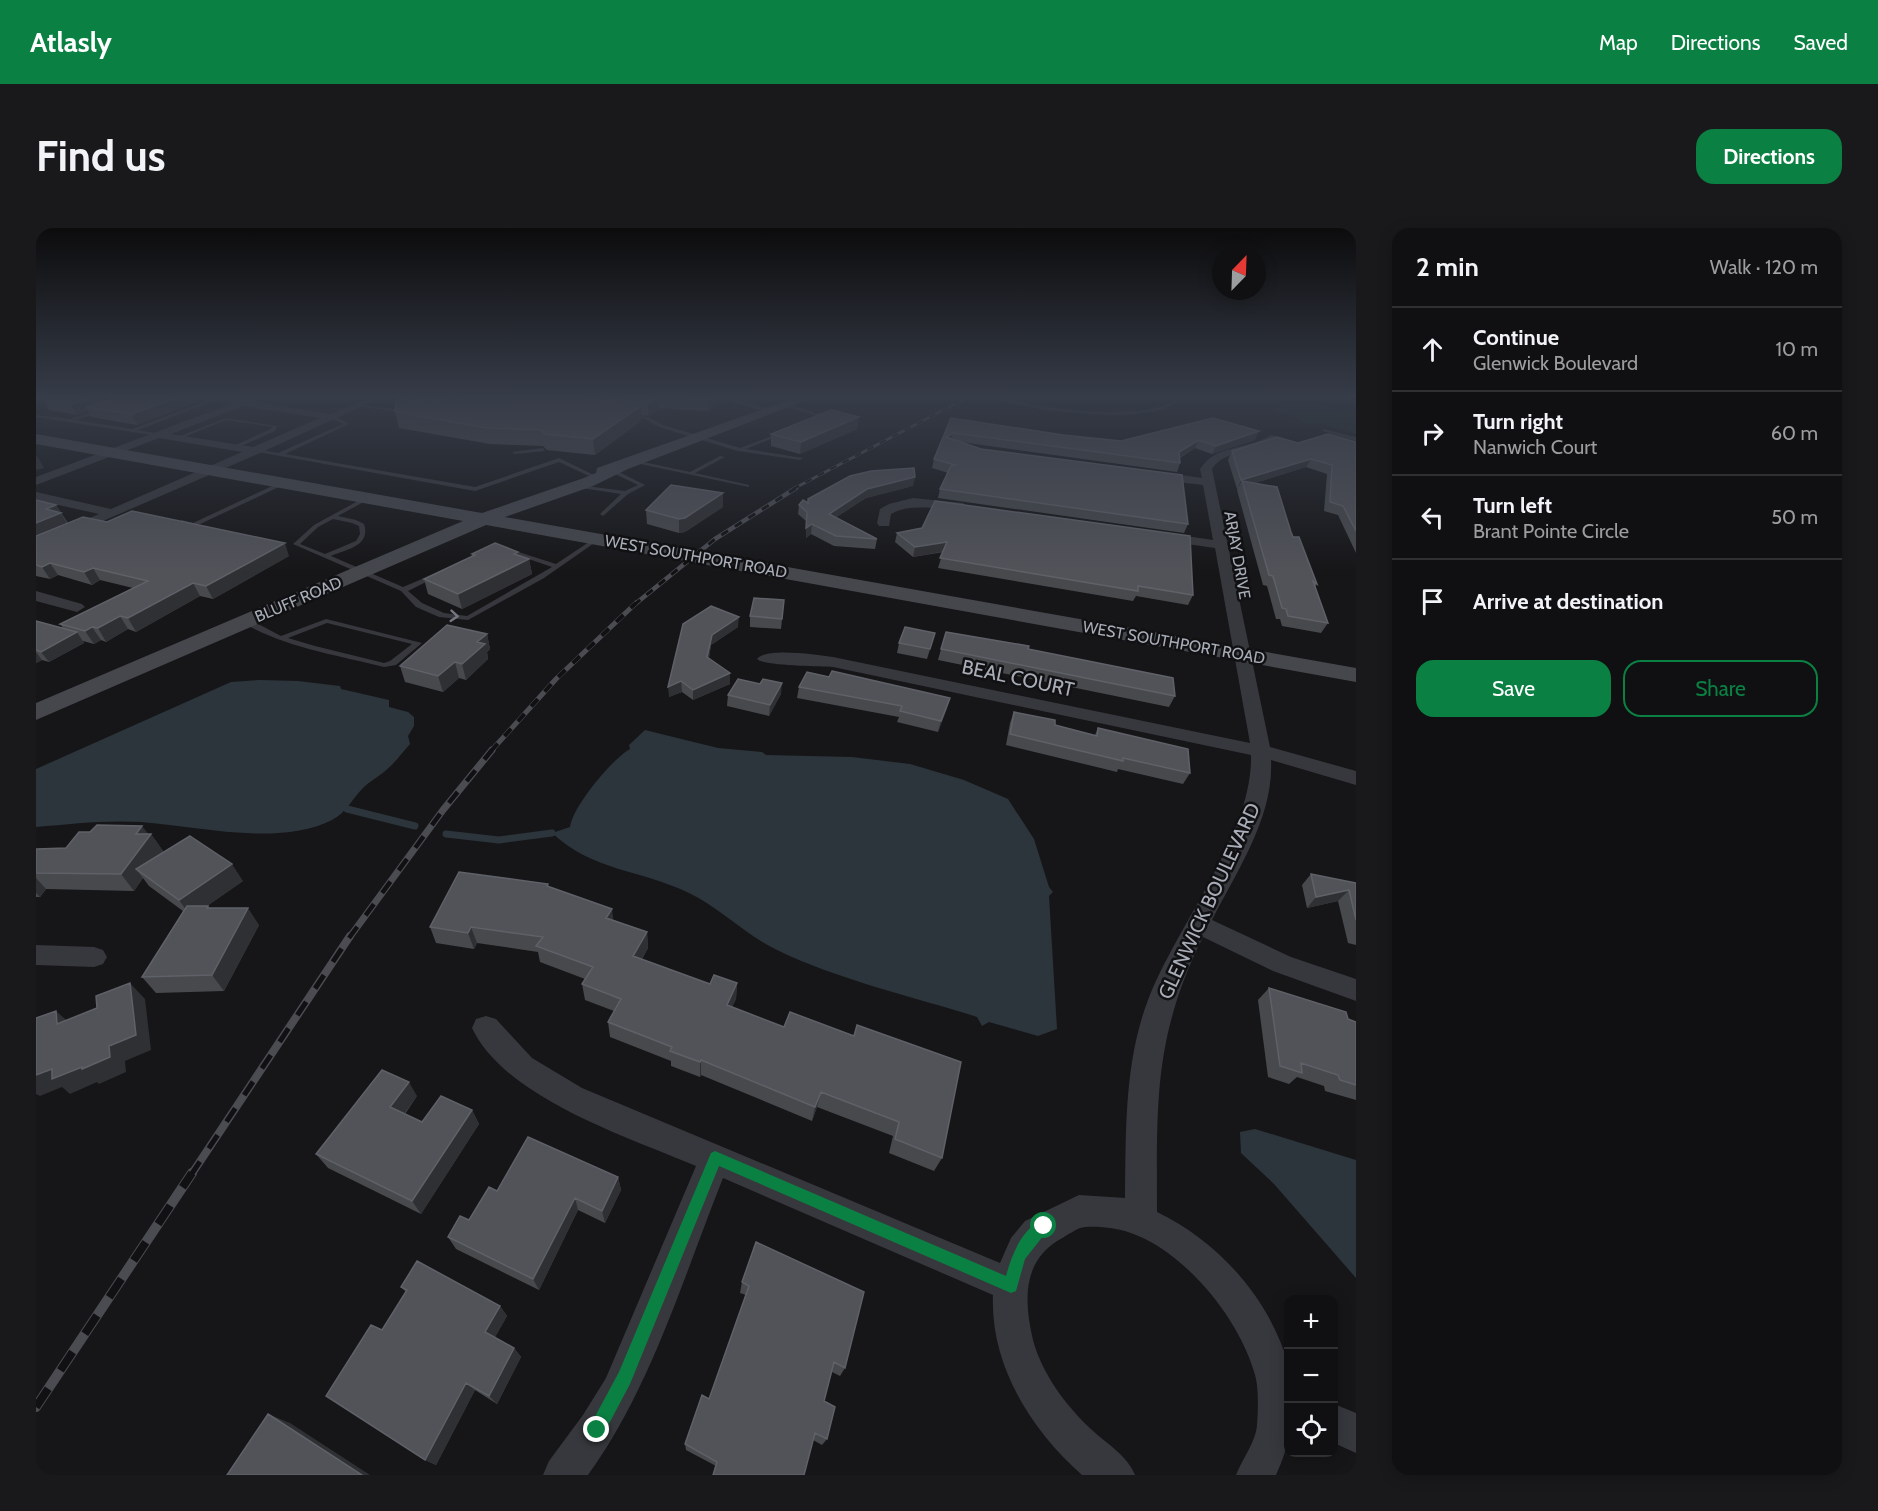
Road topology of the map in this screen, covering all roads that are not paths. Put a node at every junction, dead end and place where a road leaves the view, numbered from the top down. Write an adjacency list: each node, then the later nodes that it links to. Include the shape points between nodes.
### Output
1 (102, 456): 17 (street)
2 (136, 456): 13 (main road, WEST SOUTHPORT ROAD)
3 (244, 456): 13 (street)
4 (285, 456): 11 (lane, via 475,489)
5 (562, 456): 11 (lane)
6 (651, 456): 12 (main road, BLUFF ROAD)
7 (786, 456): 10 (lane)
8 (1225, 456): 18 (street, via 1210,461 1206,469)
9 (722, 457): 14 (lane)
10 (800, 458)
11 (559, 460): 16 (lane)
12 (623, 467): 14 (lane); 16 (main road, BLUFF ROAD); 21 (main road, BLUFF ROAD); 22 (lane, via 642,485)
13 (213, 470): 19 (main road, WEST SOUTHPORT ROAD); 26 (street)
14 (692, 473): 20 (lane)
15 (1137, 473): 18 (street)
16 (591, 475): 21 (main road, BLUFF ROAD, via 567,484)
17 (36, 481)
18 (1208, 482): 35 (street, ARJAY DRIVE)
19 (284, 483): 24 (main road, WEST SOUTHPORT ROAD); 31 (lane, via 194,525)
20 (747, 486)
21 (570, 488): 22 (lane); 30 (main road, BLUFF ROAD)
22 (626, 493): 27 (lane)
23 (36, 496): 26 (street)
24 (367, 498): 29 (lane); 30 (main road, WEST SOUTHPORT ROAD)
25 (977, 509): 32 (street, via 908,503 887,510)
26 (114, 513): 28 (lane); 36 (street)
27 (603, 514)
28 (128, 515)
29 (330, 518): 38 (lane, via 296,544); 38 (lane, via 354,521 362,525 363,534 359,542)
30 (484, 518): 34 (main road, WEST SOUTHPORT ROAD); 41 (main road, BLUFF ROAD)
31 (174, 520)
32 (884, 523)
33 (1150, 535): 35 (street)
34 (597, 538): 39 (lane); 47 (main road, WEST SOUTHPORT ROAD)
35 (1220, 545): 47 (street, ARJAY DRIVE)
36 (36, 546)
37 (497, 546): 39 (lane)
38 (326, 556): 41 (lane)
39 (557, 567): 42 (lane, one-way to 39, via 419,605 442,615 468,618)
40 (445, 571): 42 (lane)
41 (360, 572): 42 (lane); 45 (main road, BLUFF ROAD)
42 (404, 590)
43 (36, 596): 44 (street)
44 (77, 607)
45 (246, 621): 46 (lane); 50 (main road, BLUFF ROAD)
46 (282, 638): 46 (lane, via 384,665 393,663 418,643 326,621)
47 (1240, 654): 49 (main road, WEST SOUTHPORT ROAD); 51 (street, GLENWICK BOULEVARD)
48 (766, 659): 51 (street, BEAL COURT, via 833,662)
49 (1356, 675)
50 (36, 712)
51 (1261, 751): 52 (street, BEAL COURT); 53 (street, GLENWICK BOULEVARD, via 1261,780 1254,811)
52 (1356, 778)
53 (1198, 924): 56 (street, via 1282,964); 59 (street, GLENWICK BOULEVARD, via 1171,976 1155,1021 1144,1099)
54 (36, 955): 55 (street)
55 (94, 957)
56 (1356, 990)
57 (486, 1028): 58 (street, via 522,1067 551,1087)
58 (715, 1158): 60 (street); 64 (street, via 618,1391 597,1430)
59 (1141, 1221): 60 (street, via 1095,1211 1055,1220 1026,1245); 61 (street, via 1182,1243 1231,1289 1259,1334)
60 (1011, 1285): 65 (street, via 1014,1333 1043,1404 1084,1452)
61 (1283, 1402): 66 (street, via 1272,1448)
62 (1338, 1426): 63 (street)
63 (1356, 1433)
64 (562, 1475)
65 (1115, 1475)
66 (1256, 1475)

